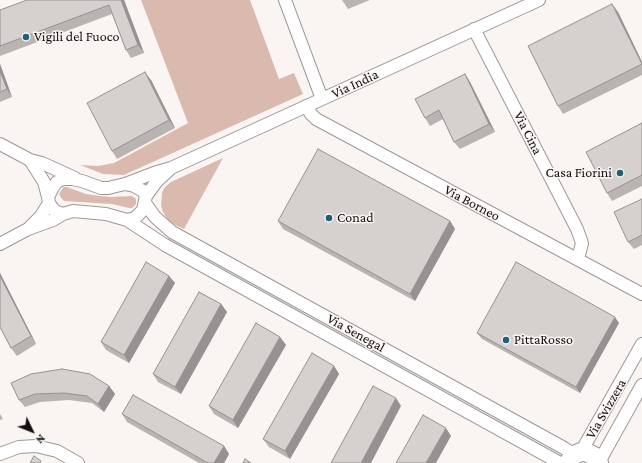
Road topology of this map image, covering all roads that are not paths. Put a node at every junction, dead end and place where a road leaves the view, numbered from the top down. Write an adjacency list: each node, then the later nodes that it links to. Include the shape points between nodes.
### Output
1 (284, 0): 4 (street)
2 (539, 0): 3 (street, Via India)
3 (474, 29): 4 (street, Via India); 17 (street, Via Cina, via 577,229 582,243)
4 (322, 99): 5 (street, Via India)
5 (306, 106): 8 (street, Via India); 17 (street, Via Borneo, via 316,119)
6 (0, 144): 7 (street)
7 (30, 160): 9 (street); 11 (street, via 44,182)
8 (171, 168): 10 (street, Via India); 12 (street, Via India, via 157,181)
9 (82, 181): 10 (street, Via India, via 100,188); 11 (street, via 63,179 57,182)
10 (125, 184): 12 (street, via 143,191)
11 (49, 200): 13 (street, via 53,209); 15 (street, via 41,216)
12 (146, 200): 14 (street, Via India, via 143,210 135,218); 22 (street, Via Senegal, via 155,217 172,232 550,440)
13 (63, 214): 14 (street, Via Senegal, via 106,214); 15 (street)
14 (127, 220): 22 (street, Via Senegal, via 165,245)
15 (28, 229): 16 (street)
16 (0, 244)
17 (578, 259): 18 (street, Via Borneo)
18 (642, 294)
19 (642, 344): 22 (street, Via Svizzera)
20 (642, 385): 23 (street, Via Svizzera)
21 (0, 454): 24 (street, via 19,447 41,447 57,451)
22 (571, 458): 23 (main road, via 592,454)
23 (599, 462)
24 (78, 463)

